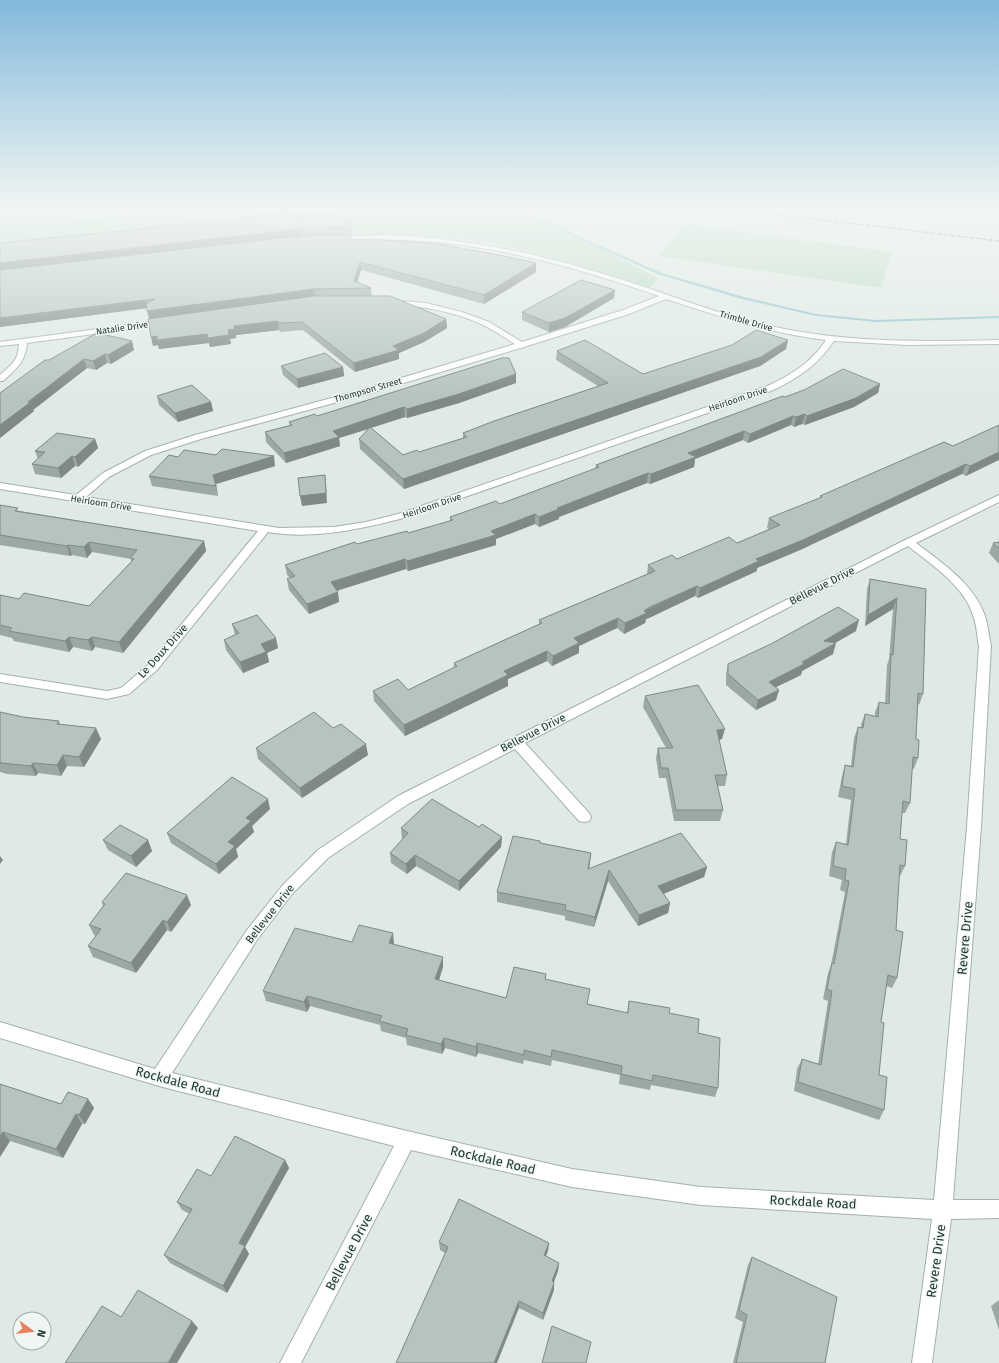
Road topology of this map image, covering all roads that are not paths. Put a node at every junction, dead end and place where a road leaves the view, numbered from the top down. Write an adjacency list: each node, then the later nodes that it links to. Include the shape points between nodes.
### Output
1 (592, 274): 2 (street, Trimble Drive)
2 (666, 296): 5 (street, Trimble Drive, via 756,325); 9 (street, Thompson Street, via 626,312)
3 (382, 300): 9 (street, via 431,306 464,315 482,321)
4 (173, 321): 6 (street, Natalie Drive)
5 (831, 339): 7 (street, Trimble Drive, via 898,344); 14 (street, Heirloom Drive, via 824,351 802,373 790,380 401,516 334,530)
6 (23, 342): 8 (street, Natalie Drive); 10 (street, via 22,355 16,365)
7 (999, 342)
8 (0, 344)
9 (521, 345): 13 (street, Thompson Street, via 148,453 106,475)
10 (0, 379)
11 (0, 486): 13 (street, Heirloom Drive)
12 (999, 498): 15 (street, Bellevue Drive)
13 (78, 499): 14 (street, Heirloom Drive)
14 (265, 529): 16 (street, Le Doux Drive, via 153,667 125,691 107,695)
15 (909, 542): 17 (street, Bellevue Drive); 23 (street, Revere Drive, via 955,581 971,599 980,618 985,646 974,827)
16 (0, 678)
17 (516, 742): 18 (street); 20 (street, Bellevue Drive, via 403,800 323,854 287,890 252,935)
18 (584, 817)
19 (0, 1030): 20 (street, Rockdale Road)
20 (159, 1078): 21 (street, Rockdale Road)
21 (407, 1140): 23 (street, Rockdale Road, via 572,1178 700,1196); 24 (street, Bellevue Drive)
22 (999, 1209): 23 (street, Rockdale Road)
23 (943, 1210): 25 (street, Revere Drive)
24 (290, 1363)
25 (922, 1363)

